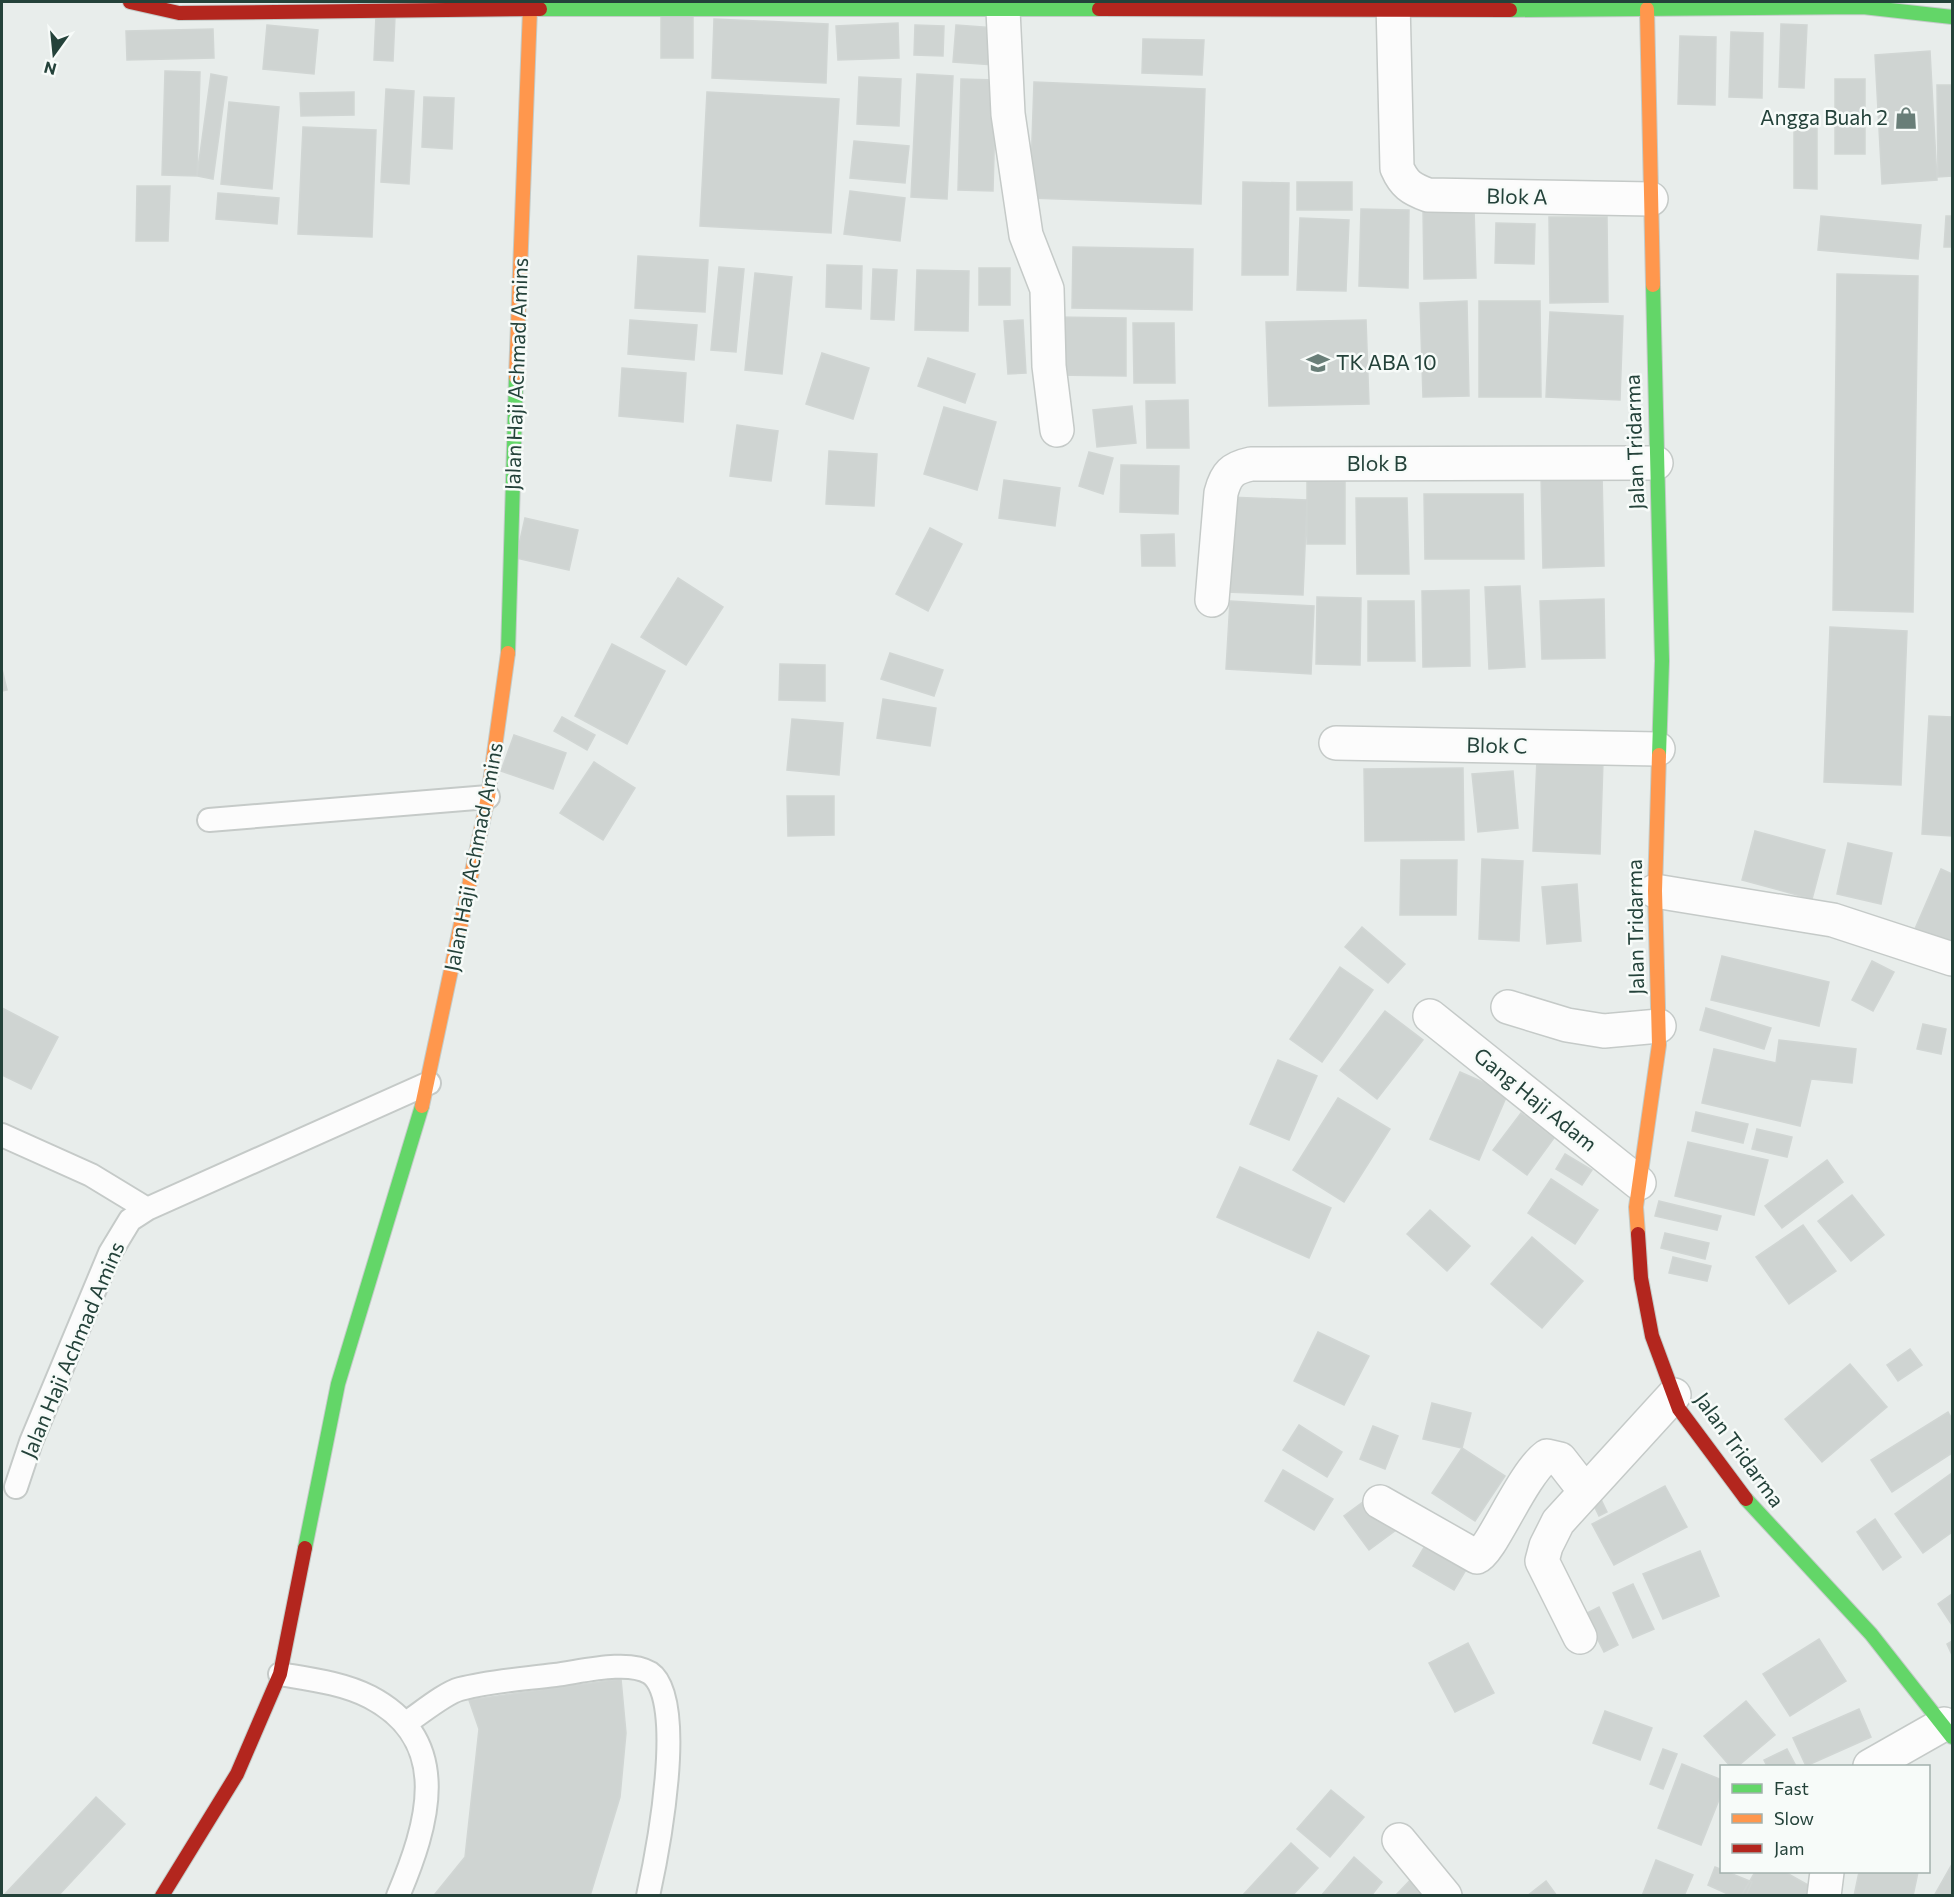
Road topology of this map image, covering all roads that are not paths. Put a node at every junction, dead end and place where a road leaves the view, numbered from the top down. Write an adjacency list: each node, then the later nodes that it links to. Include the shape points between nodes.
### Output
1 (130, 2): 3 (main road, via 180,13)
2 (1393, 6): 4 (main road); 5 (main road); 7 (street, Blok A, via 1397,168 1413,190 1428,195)
3 (530, 9): 5 (main road); 13 (main road, Jalan Haji Achmad Amins, via 507,661)
4 (1647, 9): 6 (main road, via 1863,7); 7 (main road, Jalan Tridarma)
5 (1003, 10): 8 (street, via 1008,114 1026,235 1047,289 1049,366)
6 (1953, 17)
7 (1651, 199): 9 (main road, Jalan Tridarma)
8 (1057, 430)
9 (1656, 463): 10 (street, Blok B, via 1236,467 1226,477 1221,494); 12 (main road, Jalan Tridarma, via 1662,661)
10 (1212, 600)
11 (1336, 743): 12 (street, Blok C)
12 (1658, 749): 15 (main road, Jalan Tridarma)
13 (488, 797): 14 (lane); 20 (main road, Jalan Haji Achmad Amins)
14 (209, 819)
15 (1655, 891): 16 (street, via 1833,920); 19 (main road, Jalan Tridarma)
16 (1953, 959)
17 (1508, 1007): 19 (street, via 1567,1025 1604,1031)
18 (1430, 1016): 22 (street, Gang Haji Adam)
19 (1659, 1026): 22 (main road, Jalan Tridarma)
20 (429, 1083): 23 (lane, Jalan Haji Achmad Amins); 29 (main road, via 338,1384)
21 (2, 1135): 23 (lane, via 91,1175)
22 (1639, 1184): 24 (main road, Jalan Tridarma, via 1636,1207 1641,1278 1652,1336)
23 (147, 1209): 25 (lane, Jalan Haji Achmad Amins, via 130,1220 110,1253)
24 (1674, 1395): 26 (street); 31 (main road, Jalan Tridarma, via 1679,1409 1755,1511 1871,1634)
25 (16, 1487)
26 (1585, 1491): 27 (street, via 1560,1459 1547,1456 1538,1462 1507,1509 1486,1551 1477,1557); 28 (street, via 1558,1522 1542,1561)
27 (1380, 1502)
28 (1580, 1637)
29 (280, 1674): 30 (lane, via 324,1682 369,1697); 35 (main road, via 237,1774)
30 (406, 1723): 36 (lane, via 424,1757 426,1797 419,1846); 37 (lane, via 458,1689 617,1666 650,1673 660,1686 666,1711 669,1762 660,1840)
31 (1948, 1731): 32 (street)
32 (1874, 1765)
33 (1399, 1840): 38 (street)
34 (1827, 1873): 39 (street)
35 (162, 1896)
36 (398, 1896)
37 (648, 1896)
38 (1444, 1896)
39 (1824, 1896)

